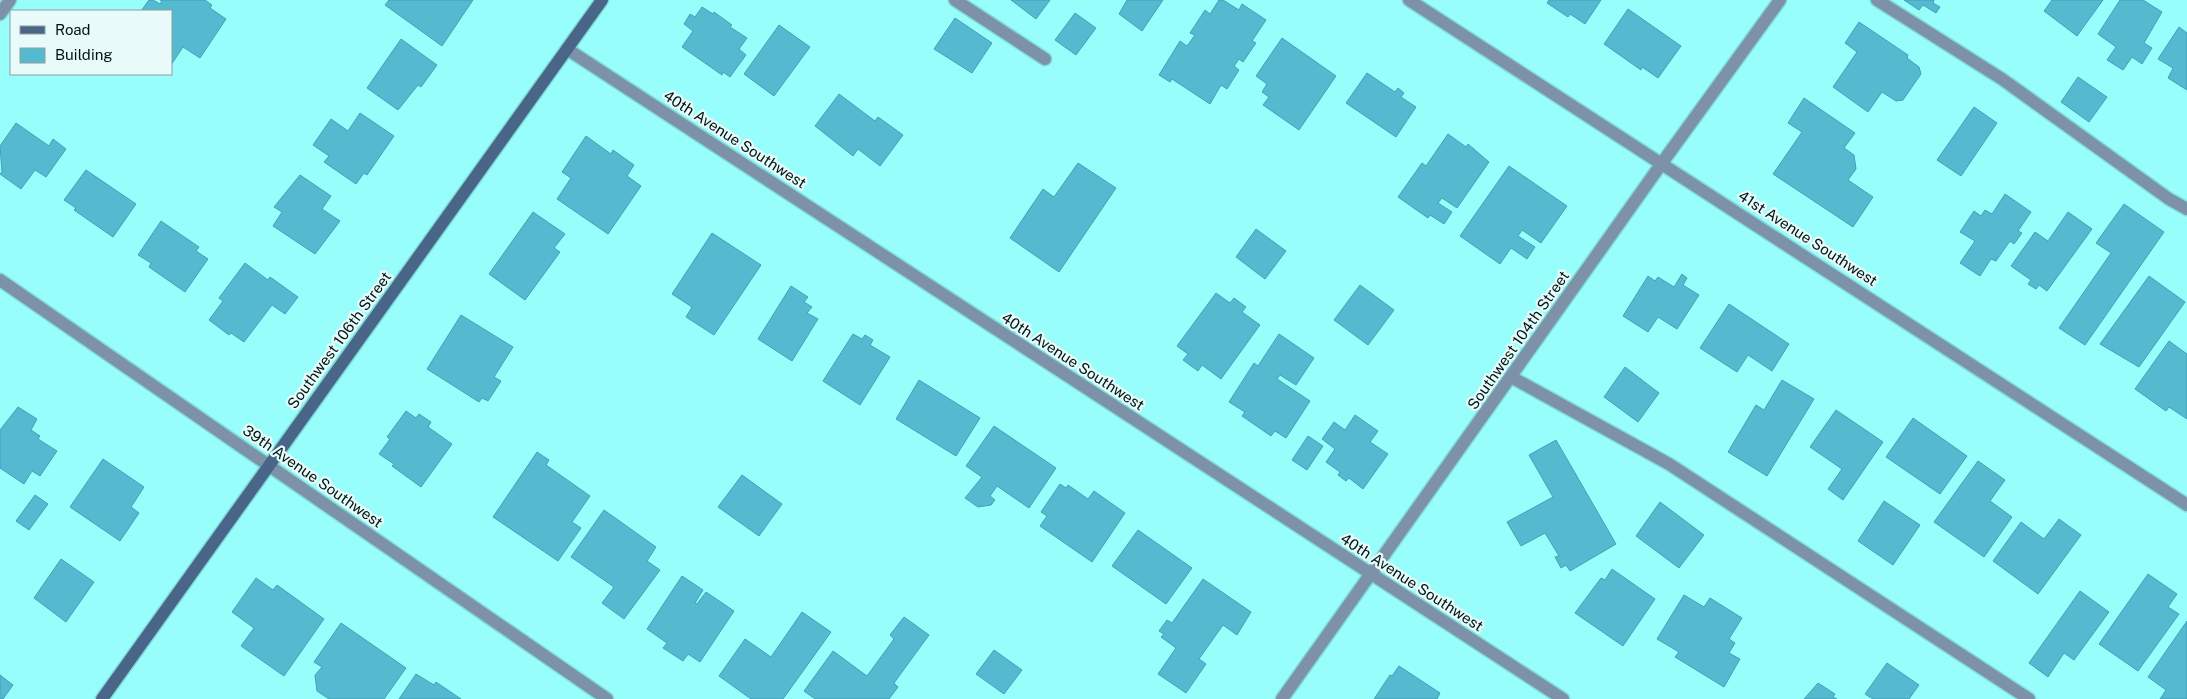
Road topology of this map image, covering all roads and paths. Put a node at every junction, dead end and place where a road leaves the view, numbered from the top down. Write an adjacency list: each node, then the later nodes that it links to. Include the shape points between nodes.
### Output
1 (10, 0): 7 (street)
2 (602, 0): 8 (street, Southwest 106th Street)
3 (955, 0): 9 (street)
4 (1409, 0): 10 (street, 41st Avenue Southwest)
5 (1780, 0): 10 (street, Southwest 104th Street)
6 (1877, 0): 11 (street, via 2002,79)
7 (0, 14)
8 (567, 49): 14 (street, Southwest 106th Street); 16 (street, 40th Avenue Southwest)
9 (1045, 59)
10 (1662, 163): 13 (street, Southwest 104th Street); 15 (street, 41st Avenue Southwest)
11 (2187, 210)
12 (0, 280): 14 (street, 39th Avenue Southwest)
13 (1511, 377): 16 (street, Southwest 104th Street); 21 (street, via 1669,464)
14 (269, 466): 17 (street, Southwest 106th Street); 18 (street, 39th Avenue Southwest)
15 (2187, 505)
16 (1371, 575): 19 (street, Southwest 104th Street); 20 (street, 40th Avenue Southwest)
17 (102, 699)
18 (607, 699)
19 (1282, 699)
20 (1562, 699)
21 (2029, 699)

